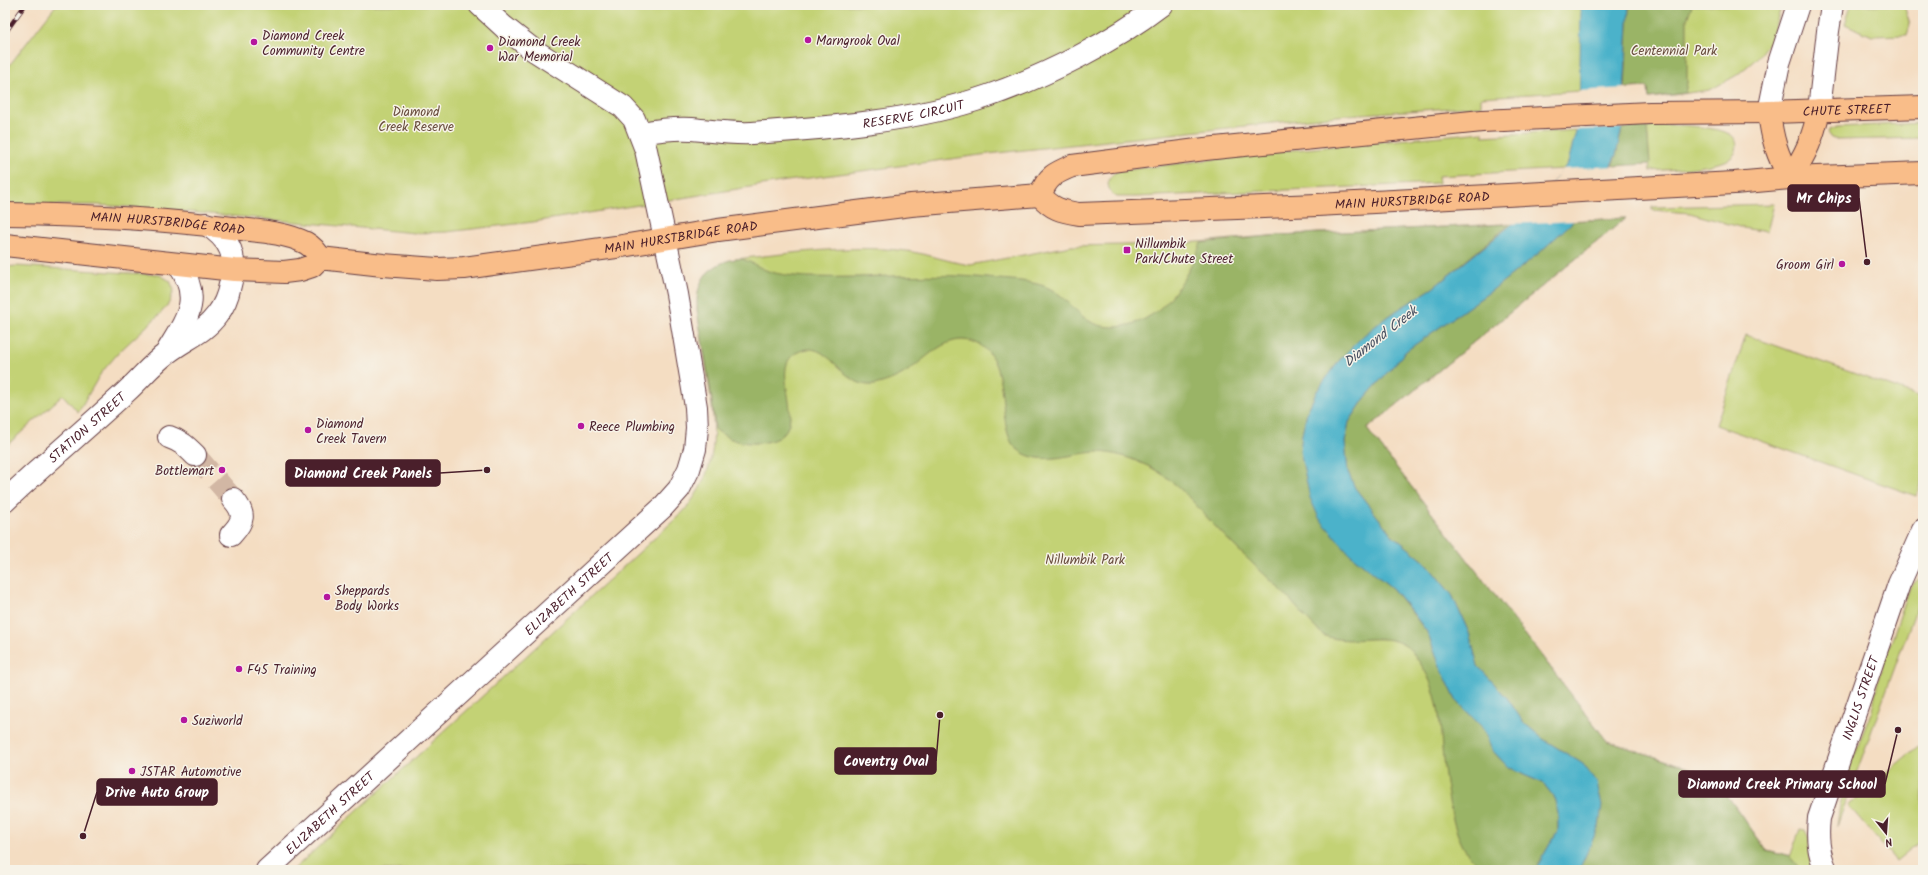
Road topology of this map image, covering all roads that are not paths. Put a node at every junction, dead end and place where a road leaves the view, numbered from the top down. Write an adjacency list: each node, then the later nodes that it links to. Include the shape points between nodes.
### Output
1 (480, 5): 8 (street, via 532,49 623,107 634,119)
2 (1161, 5): 8 (street, RESERVE CIRCUIT, via 1088,52 988,96 944,108 891,119 825,128 750,133 675,129)
3 (1798, 5): 7 (street, via 1779,63)
4 (1832, 5): 6 (street)
5 (1923, 107): 6 (main road, CHUTE STREET)
6 (1819, 110): 7 (main road, CHUTE STREET); 10 (main road, via 1814,134)
7 (1769, 112): 10 (main road, via 1772,137 1779,158); 11 (main road, via 1650,112 1482,121 1205,150 1072,166 1056,172 1045,182)
8 (641, 133): 14 (street)
9 (1923, 174): 10 (main road)
10 (1790, 178): 11 (main road, MAIN HURSTBRIDGE ROAD, via 1440,198 1079,214 1062,211 1049,205)
11 (1040, 195): 14 (main road, MAIN HURSTBRIDGE ROAD, via 911,205)
12 (5, 214): 13 (main road, MAIN HURSTBRIDGE ROAD)
13 (206, 224): 18 (main road, MAIN HURSTBRIDGE ROAD, via 288,237 307,243 316,250); 20 (street, STATION STREET, via 227,242)
14 (666, 238): 18 (main road, MAIN HURSTBRIDGE ROAD, via 464,268 437,269); 28 (street, ELIZABETH STREET, via 678,294 696,407 695,449 679,489 662,508)
15 (5, 244): 16 (main road)
16 (32, 248): 17 (street); 19 (main road)
17 (5, 254)
18 (320, 258): 20 (main road, via 312,266 300,270)
19 (178, 264): 20 (main road); 21 (street, STATION STREET, via 186,275 192,298 186,319)
20 (234, 270): 21 (street, STATION STREET, via 227,298 217,316 188,340)
21 (167, 353): 25 (street, STATION STREET)
22 (169, 437): 23 (street, via 178,440)
23 (195, 455)
24 (233, 499): 27 (street, via 242,512 242,520)
25 (5, 501)
26 (1923, 530): 29 (street, INGLIS STREET, via 1898,584 1819,818 1819,854)
27 (232, 535)
28 (268, 870)
29 (1826, 870)

